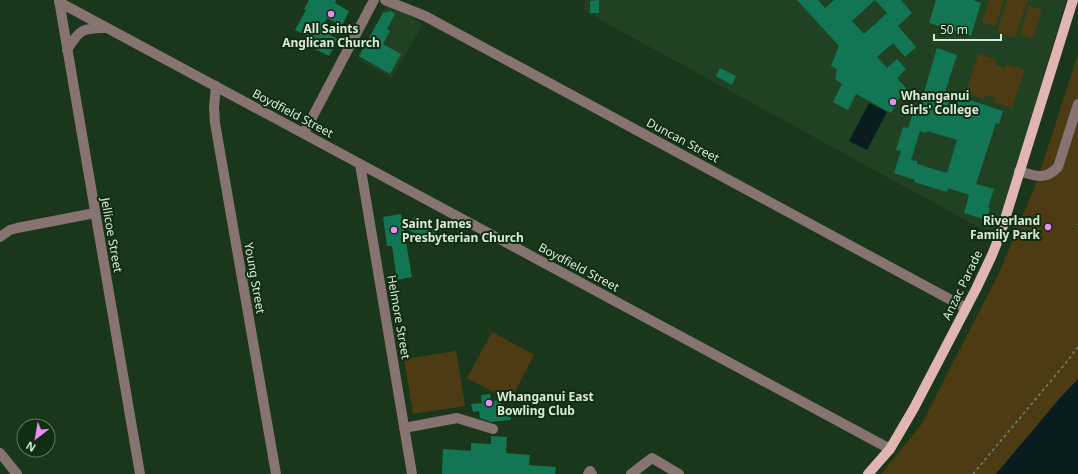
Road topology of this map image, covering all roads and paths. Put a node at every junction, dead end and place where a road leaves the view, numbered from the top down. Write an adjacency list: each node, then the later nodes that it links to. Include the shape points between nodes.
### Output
1 (374, 0): 9 (street)
2 (385, 0): 14 (street, Duncan Street, via 425,16)
3 (1073, 0): 11 (main road, Anzac Parade)
4 (59, 1): 5 (street, Boydfield Street); 6 (street, Jellicoe Street)
5 (107, 28): 6 (street, via 87,29 81,32); 7 (street, Boydfield Street)
6 (67, 50): 12 (street, Jellicoe Street)
7 (216, 86): 9 (street, Boydfield Street); 22 (street, Young Street, via 215,122)
8 (1078, 104): 11 (street, via 1058,167 1044,176)
9 (304, 133): 10 (street, Boydfield Street)
10 (360, 164): 16 (street, Helmore Street); 18 (street, Boydfield Street)
11 (1020, 171): 14 (main road, Anzac Parade, via 995,248)
12 (95, 213): 13 (street, via 17,228); 21 (street, Jellicoe Street)
13 (0, 237)
14 (966, 308): 18 (main road, Anzac Parade)
15 (1078, 347): 27 (path)
16 (404, 428): 17 (street, via 457,418); 23 (street, Helmore Street)
17 (493, 429)
18 (890, 449): 26 (main road, Anzac Parade)
19 (0, 453): 20 (street)
20 (17, 474)
21 (140, 474)
22 (276, 474)
23 (412, 474)
24 (631, 474): 25 (street, via 652,458)
25 (679, 474)
26 (868, 474)
27 (973, 474)

